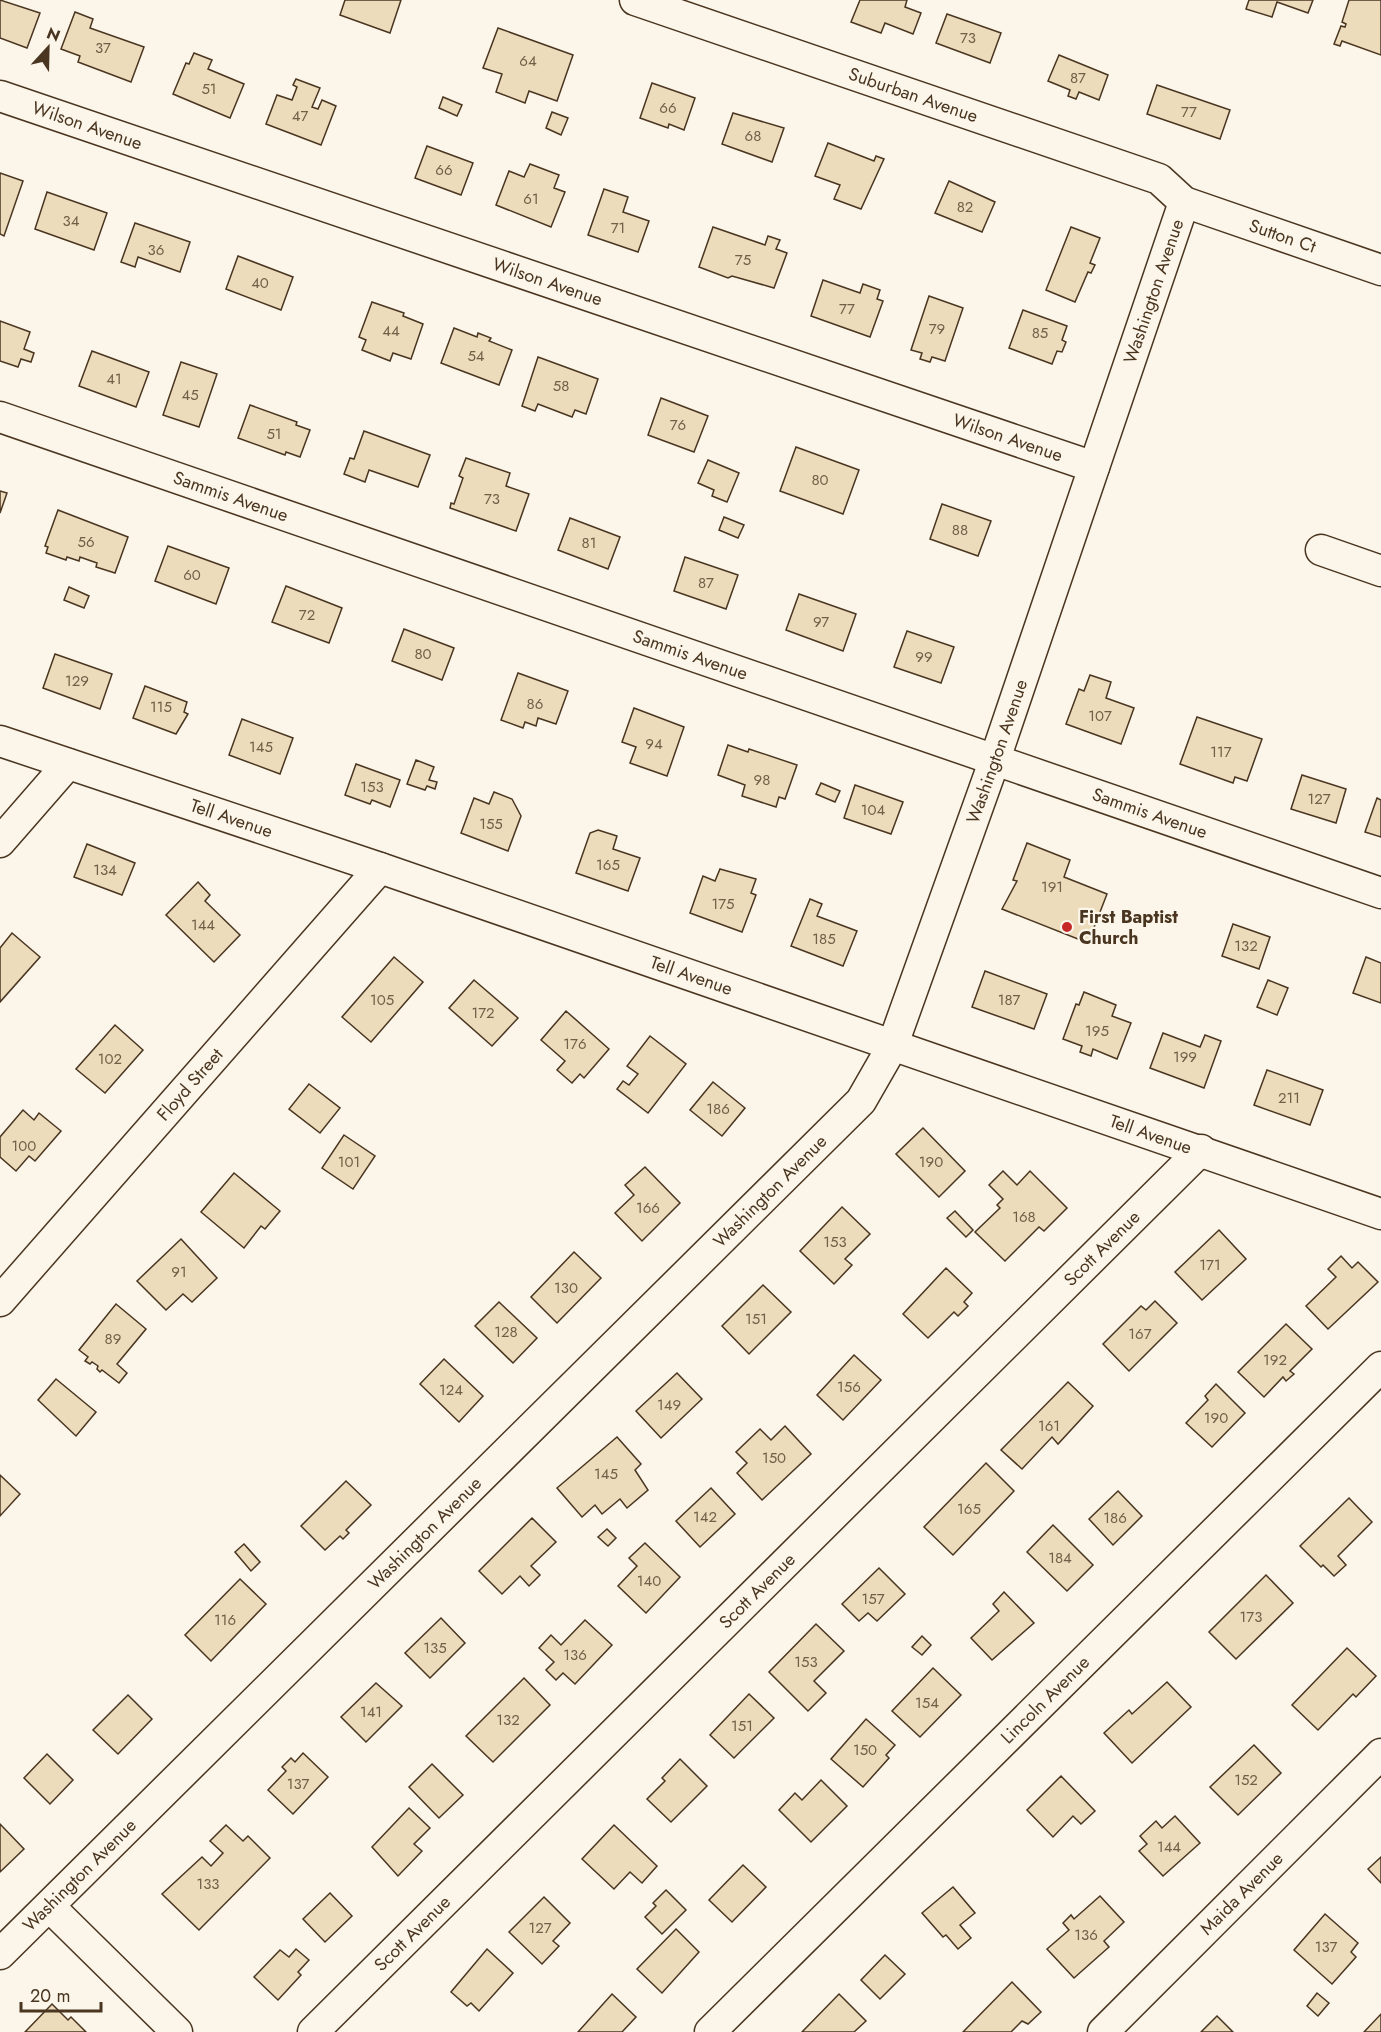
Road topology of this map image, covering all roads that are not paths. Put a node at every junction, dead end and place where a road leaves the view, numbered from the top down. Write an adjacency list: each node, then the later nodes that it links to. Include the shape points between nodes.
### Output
1 (635, 0): 3 (street, Suburban Avenue, via 1159,179)
2 (0, 96): 6 (street, Wilson Avenue)
3 (1184, 202): 4 (street, Sutton Ct); 6 (street, Washington Avenue)
4 (1381, 270)
5 (0, 417): 10 (street, Sammis Avenue)
6 (1094, 467): 10 (street, Washington Avenue)
7 (1321, 550): 8 (street)
8 (1381, 571)
9 (0, 741): 11 (street, Tell Avenue)
10 (995, 759): 14 (street, Sammis Avenue); 15 (street, Washington Avenue)
11 (68, 764): 12 (street); 13 (street, Tell Avenue)
12 (0, 842)
13 (380, 868): 15 (street, Tell Avenue); 18 (street, Floyd Street)
14 (1381, 892)
15 (892, 1047): 16 (street, Tell Avenue); 21 (street, Washington Avenue, via 861,1101)
16 (1201, 1150): 17 (street, Tell Avenue); 24 (street, Scott Avenue)
17 (1381, 1214)
18 (0, 1301)
19 (1381, 1367): 25 (street, Lincoln Avenue)
20 (1381, 1754): 26 (street, Maida Avenue)
21 (50, 1906): 22 (street, Washington Avenue); 23 (street)
22 (0, 1954)
23 (177, 2032)
24 (313, 2032)
25 (710, 2032)
26 (1103, 2032)

